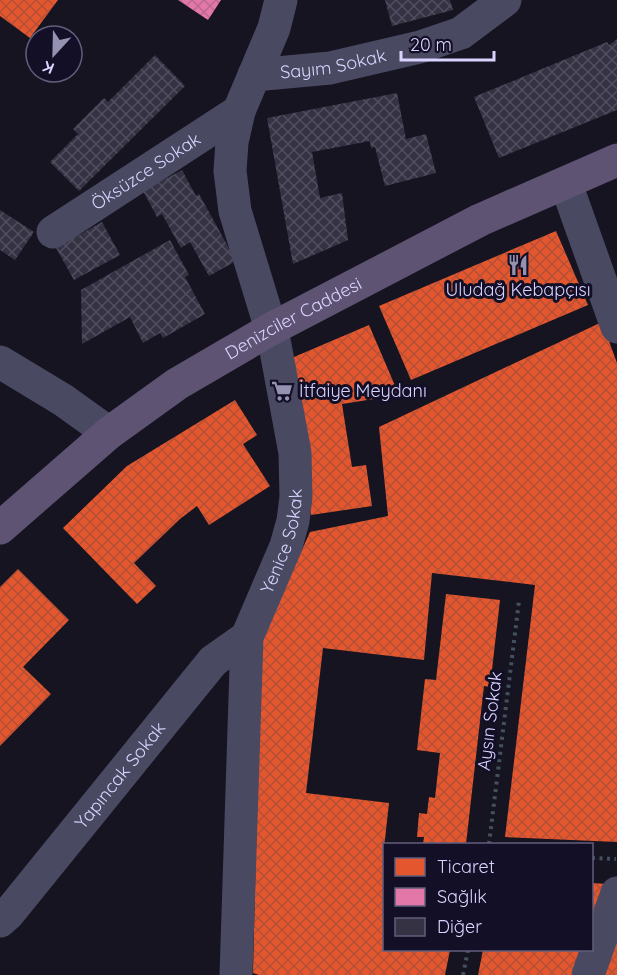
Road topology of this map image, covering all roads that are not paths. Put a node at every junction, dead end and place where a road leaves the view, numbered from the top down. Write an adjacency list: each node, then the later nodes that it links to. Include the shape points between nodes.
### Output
1 (281, 0): 3 (street, Yenice Sokak)
2 (505, 0): 3 (street, Sayım Sokak, via 461,33 420,47 330,68)
3 (254, 75): 4 (street, Yenice Sokak)
4 (239, 111): 7 (street, Öksüzce Sokak); 9 (street, Yenice Sokak, via 230,171 235,211)
5 (617, 160): 6 (main road, Denizciler Caddesi)
6 (566, 184): 8 (street); 9 (main road, Denizciler Caddesi, via 480,220)
7 (53, 232)
8 (617, 327)
9 (271, 329): 11 (main road, Denizciler Caddesi, via 177,384); 13 (street, Yenice Sokak, via 295,453 296,497 286,546)
10 (0, 362): 11 (street)
11 (110, 433): 12 (main road, Denizciler Caddesi)
12 (0, 528)
13 (247, 637): 15 (street, Yapıncak Sokak, via 213,661); 16 (street, Yenice Sokak)
14 (617, 893): 17 (street)
15 (0, 921)
16 (236, 975)
17 (588, 975)

